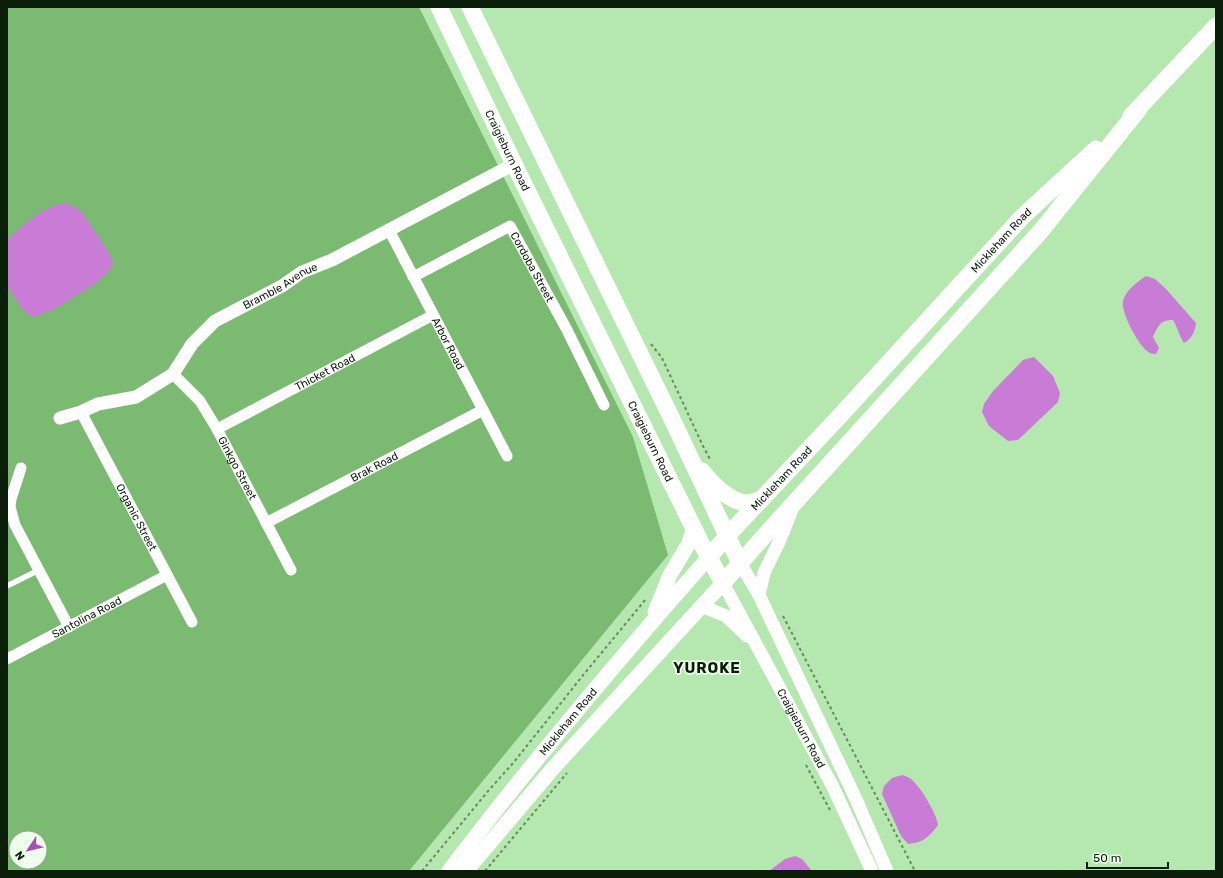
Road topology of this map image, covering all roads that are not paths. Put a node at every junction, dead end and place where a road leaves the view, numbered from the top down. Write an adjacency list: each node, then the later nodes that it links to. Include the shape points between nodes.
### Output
1 (439, 7): 5 (main road, Craigieburn Road)
2 (470, 7): 15 (main road, Craigieburn Road)
3 (1216, 26): 4 (main road, Mickleham Road)
4 (1139, 109): 18 (main road, Mickleham Road, via 1023,216); 19 (main road, Mickleham Road, via 1040,232)
5 (514, 164): 6 (street, Bramble Avenue); 21 (main road, Craigieburn Road)
6 (388, 230): 7 (street, Arbor Road); 9 (street, Bramble Avenue, via 332,260 302,272 282,286 215,321 192,344)
7 (413, 277): 8 (street, Arbor Road); 10 (street, Cordoba Street, via 510,226 566,328)
8 (433, 315): 11 (street, Arbor Road); 14 (street, Thicket Road)
9 (173, 374): 12 (street, Bramble Avenue, via 136,397 98,404); 14 (street, Ginkgo Street, via 200,401)
10 (604, 405)
11 (483, 410): 16 (street, Arbor Road); 20 (street, Brak Road)
12 (81, 412): 13 (street, Bramble Avenue); 27 (street, Organic Street)
13 (60, 418)
14 (217, 428): 20 (street, Ginkgo Street)
15 (687, 452): 18 (main road, via 717,488 726,494 745,503); 22 (main road, Craigieburn Road)
16 (507, 456)
17 (21, 468): 25 (street, via 10,507 15,524)
18 (762, 499): 22 (main road, Mickleham Road)
19 (794, 502): 24 (main road, Mickleham Road); 30 (street, via 764,573)
20 (266, 523): 26 (street, Ginkgo Street)
21 (694, 527): 23 (main road, Craigieburn Road); 33 (main road, via 689,543 670,575)
22 (727, 536): 23 (main road, Mickleham Road); 24 (main road, Craigieburn Road)
23 (709, 557): 28 (main road, Craigieburn Road); 33 (main road, Mickleham Road)
24 (740, 563): 28 (main road, Mickleham Road); 30 (street, Craigieburn Road)
25 (39, 570): 29 (lane); 34 (street)
26 (291, 570)
27 (167, 575): 32 (street, Organic Street); 34 (street, Santolina Road)
28 (723, 582): 31 (main road, Mickleham Road); 35 (street, Craigieburn Road)
29 (7, 586)
30 (759, 595): 40 (street, Craigieburn Road, via 856,799)
31 (701, 606): 35 (street, via 726,616); 38 (main road, Mickleham Road, via 555,766)
32 (192, 622)
33 (650, 624): 37 (main road, Mickleham Road, via 486,822)
34 (69, 627): 36 (street, Santolina Road)
35 (758, 648): 39 (street, Craigieburn Road, via 832,785)
36 (7, 659)
37 (449, 871)
38 (466, 871)
39 (872, 871)
40 (887, 871)

